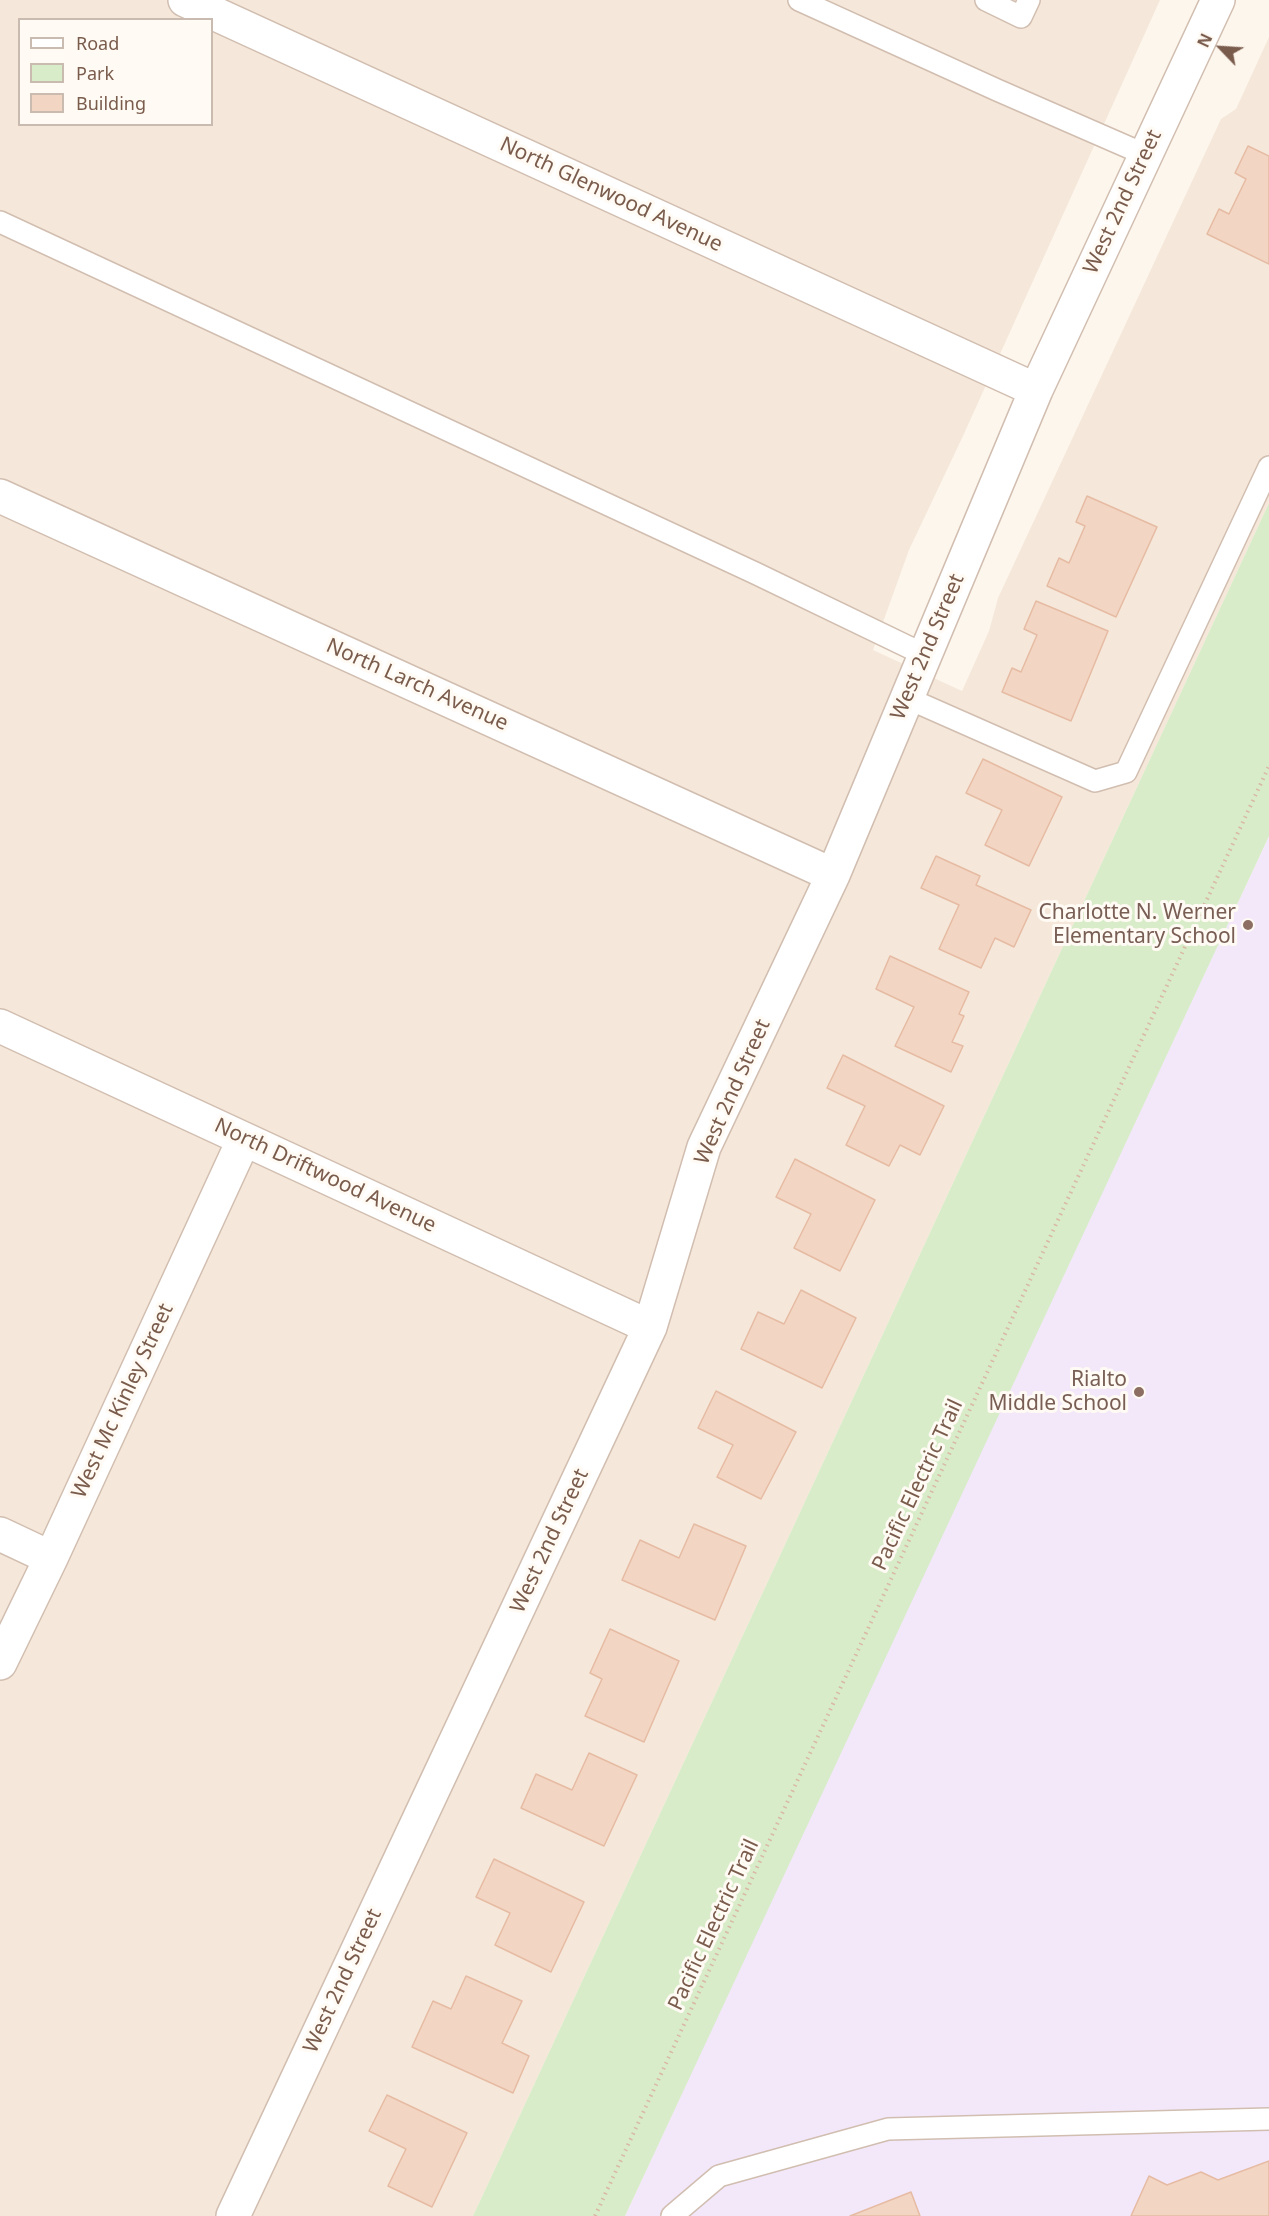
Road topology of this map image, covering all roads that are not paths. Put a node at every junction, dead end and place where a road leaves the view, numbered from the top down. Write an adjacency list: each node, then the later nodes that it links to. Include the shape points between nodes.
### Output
1 (185, 0): 8 (street, North Glenwood Avenue)
2 (799, 0): 6 (lane)
3 (986, 0): 4 (lane, via 1021,17)
4 (1029, 0)
5 (1218, 0): 6 (street, West 2nd Street)
6 (1146, 155): 8 (street, West 2nd Street)
7 (0, 222): 11 (lane)
8 (1036, 390): 11 (street, West 2nd Street)
9 (1269, 467): 12 (lane, via 1126,772 1095,781)
10 (0, 496): 13 (street, North Larch Avenue)
11 (925, 655): 12 (street, West 2nd Street)
12 (907, 698): 13 (street, West 2nd Street)
13 (833, 875): 16 (street, West 2nd Street, via 704,1148)
14 (0, 1026): 15 (street, North Driftwood Avenue)
15 (244, 1138): 16 (street, North Driftwood Avenue); 18 (street, West Mc Kinley Street)
16 (650, 1327): 21 (street, West 2nd Street)
17 (0, 1534): 18 (street)
18 (51, 1558): 19 (street, West Mc Kinley Street)
19 (0, 1663)
20 (1269, 2119): 22 (lane, via 888,2129 719,2176)
21 (233, 2216)
22 (672, 2216)

